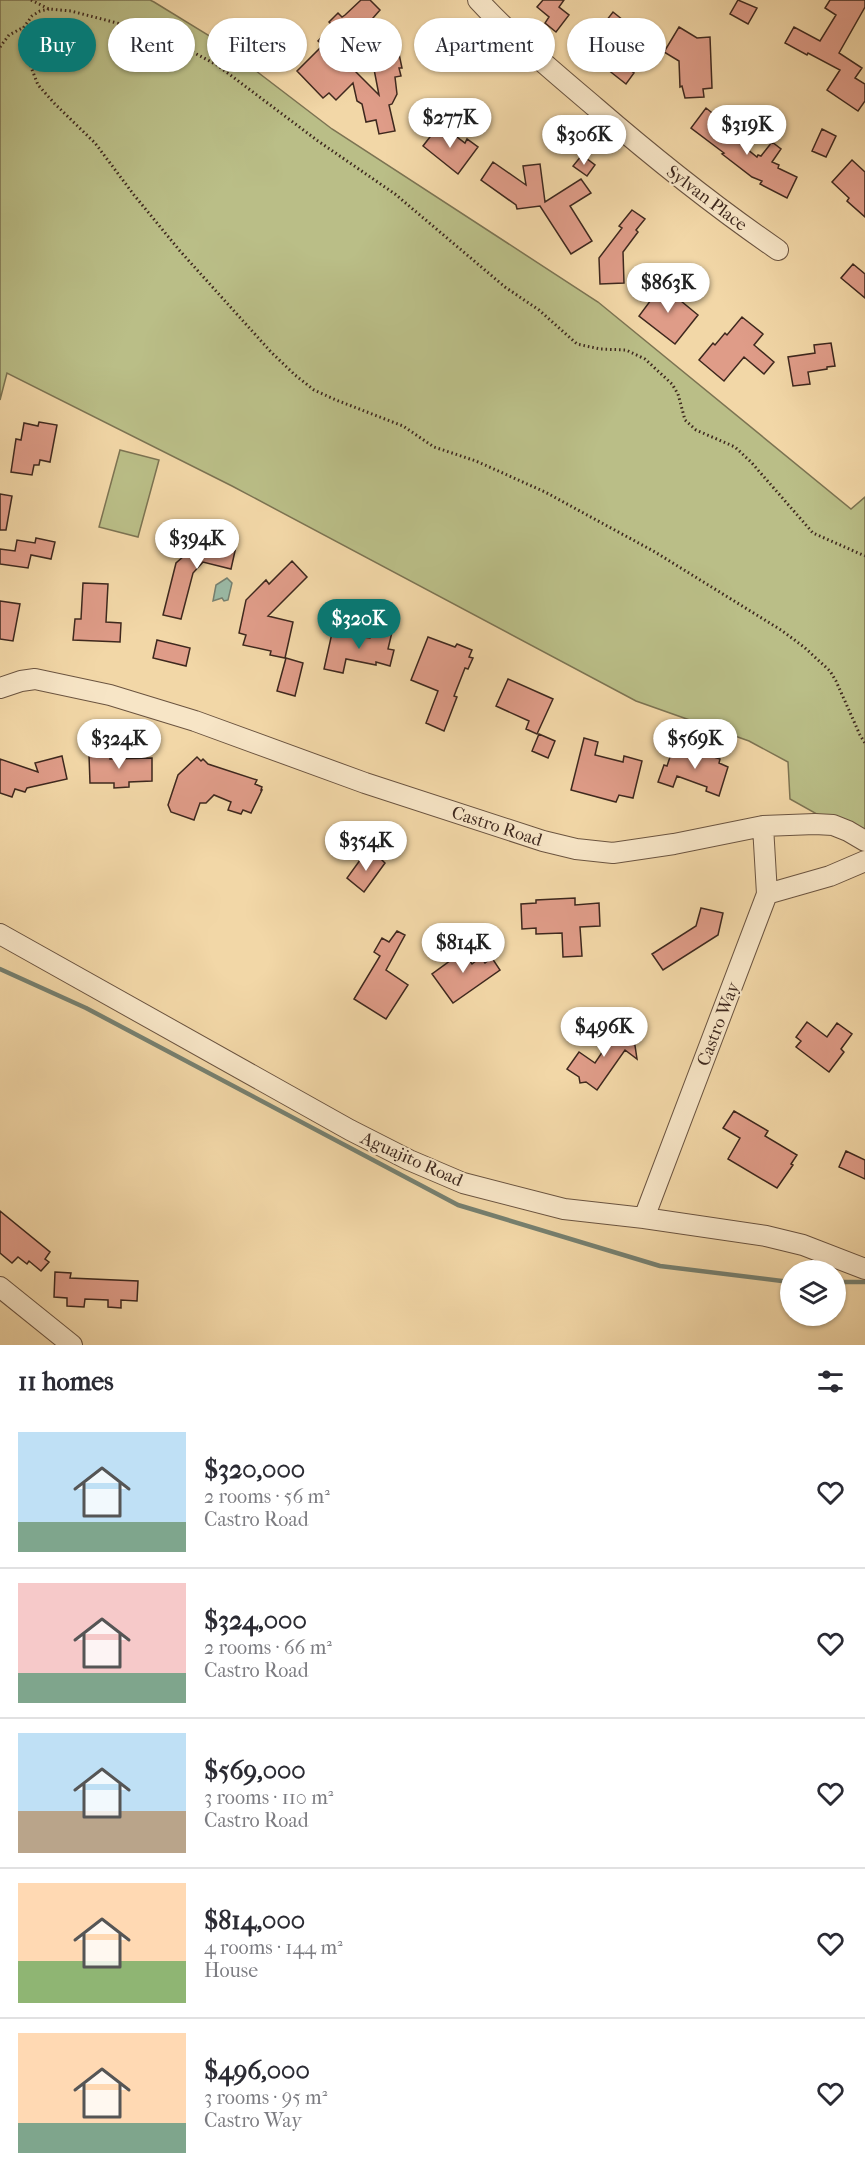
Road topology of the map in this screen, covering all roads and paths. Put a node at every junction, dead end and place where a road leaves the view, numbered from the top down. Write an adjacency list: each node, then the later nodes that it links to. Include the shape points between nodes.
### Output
1 (31, 0): 3 (path)
2 (478, 0): 8 (street, Sylvan Place, via 512,37 662,165)
3 (50, 9): 4 (path); 9 (path, via 159,34 217,64 395,194 577,344 626,350 645,359 672,384 685,420 696,430 735,447 813,533)
4 (32, 18)
5 (18, 30): 6 (path)
6 (0, 46)
7 (33, 72): 11 (path, via 38,85 95,143 180,251 295,375 314,390 404,426 434,447 545,492 655,552 781,630 830,671)
8 (778, 250)
9 (865, 556)
10 (0, 688): 12 (street, Castro Road, via 34,679 110,695 195,721 375,786 576,849 613,853)
11 (865, 743)
12 (763, 826): 13 (street, Castro Road, via 832,825); 15 (street, Castro Way)
13 (865, 841)
14 (865, 861): 15 (street, via 830,876)
15 (767, 894): 17 (street, Castro Way)
16 (0, 934): 17 (street, Aguajito Road, via 409,1160 463,1183 564,1209)
17 (644, 1218): 18 (street, Aguajito Road, via 766,1236 803,1245)
18 (865, 1269)
19 (0, 1287): 20 (street)
20 (72, 1345)

